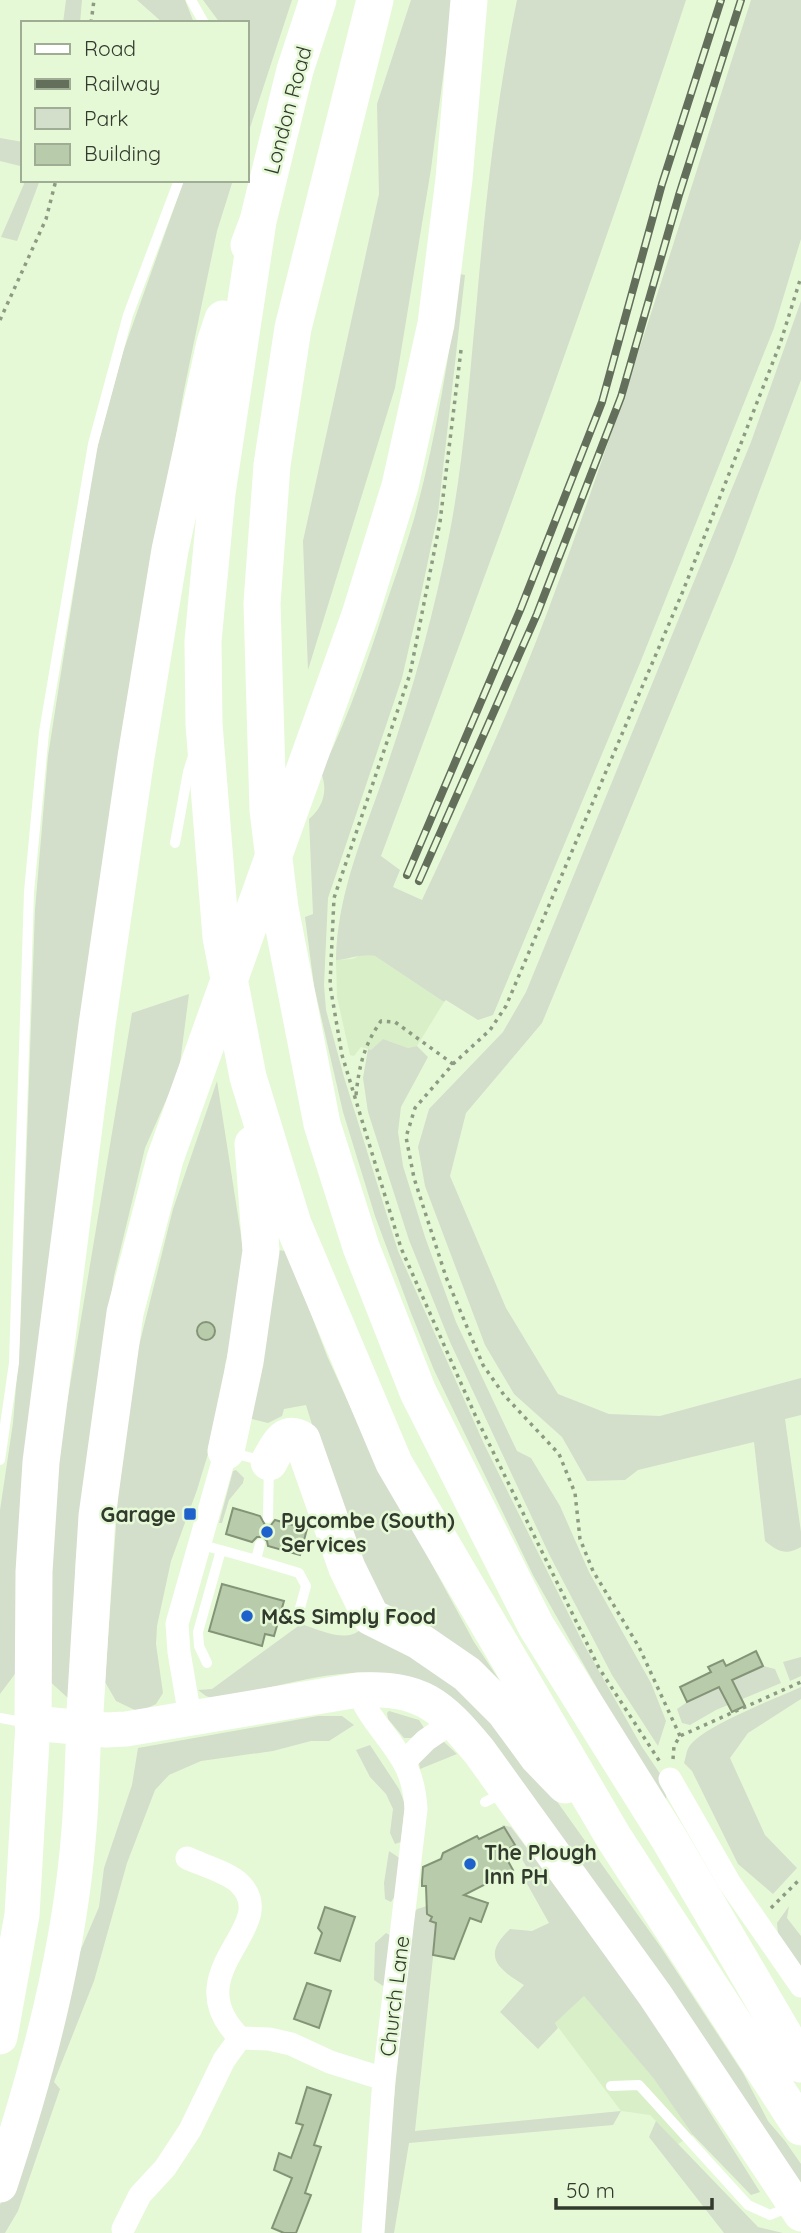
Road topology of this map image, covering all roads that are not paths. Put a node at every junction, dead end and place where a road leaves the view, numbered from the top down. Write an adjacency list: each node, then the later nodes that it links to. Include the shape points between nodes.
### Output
1 (191, 0): 5 (lane)
2 (318, 0): 7 (highway, London Road, via 295,69)
3 (375, 0): 33 (highway, via 293,328 272,465 262,603 268,810 280,908 322,1124 361,1247 418,1392 536,1626 668,1837)
4 (469, 0): 25 (highway, via 436,324 400,486 352,639 165,1160 125,1313 97,1516)
5 (203, 21)
6 (177, 182): 12 (lane, via 128,315 93,444 44,732 29,892 15,1363)
7 (258, 221): 8 (highway, via 217,493 204,641); 23 (highway, via 215,343 170,550 136,757 41,1462 34,1572)
8 (204, 724): 9 (lane, via 188,772); 10 (highway, via 221,937)
9 (175, 843)
10 (248, 1077): 11 (highway, via 261,1251); 28 (highway, via 293,1224 394,1463)
11 (226, 1451): 13 (lane); 15 (street)
12 (0, 1460)
13 (269, 1462): 14 (lane); 28 (highway, via 287,1436 302,1440 347,1568 371,1617 419,1641 467,1674)
14 (268, 1518)
15 (199, 1544): 17 (lane); 22 (street, via 177,1624)
16 (260, 1544): 18 (lane)
17 (221, 1550): 18 (lane); 20 (lane, via 198,1632)
18 (256, 1560): 19 (lane, via 299,1573 306,1586)
19 (300, 1608)
20 (207, 1663)
21 (358, 1689): 22 (main road); 24 (main road, via 411,1693); 26 (street, Church Lane, via 363,1704)
22 (190, 1717): 25 (main road, via 126,1729)
23 (16, 1721): 25 (main road); 31 (main road, via 22,1915)
24 (454, 1721): 26 (street); 38 (main road, via 497,1796 655,1995)
25 (84, 1728): 37 (main road, via 79,1831 67,1925 45,2029)
26 (404, 1762): 34 (street, Church Lane, via 416,1809)
27 (670, 1779): 30 (street, via 729,1882)
28 (614, 1838): 36 (highway)
29 (187, 1858): 32 (street, via 238,1881 251,1905 250,1918 218,1978 222,2013)
30 (801, 1986)
31 (0, 2036)
32 (240, 2038): 34 (street, via 290,2044); 39 (street, via 224,2060 190,2130 166,2168 140,2195)
33 (801, 2064)
34 (384, 2079): 40 (street, Church Lane)
35 (611, 2086): 38 (lane, via 639,2085 748,2205 770,2216)
36 (801, 2127)
37 (0, 2185)
38 (798, 2209)
39 (123, 2229)
40 (373, 2233)

